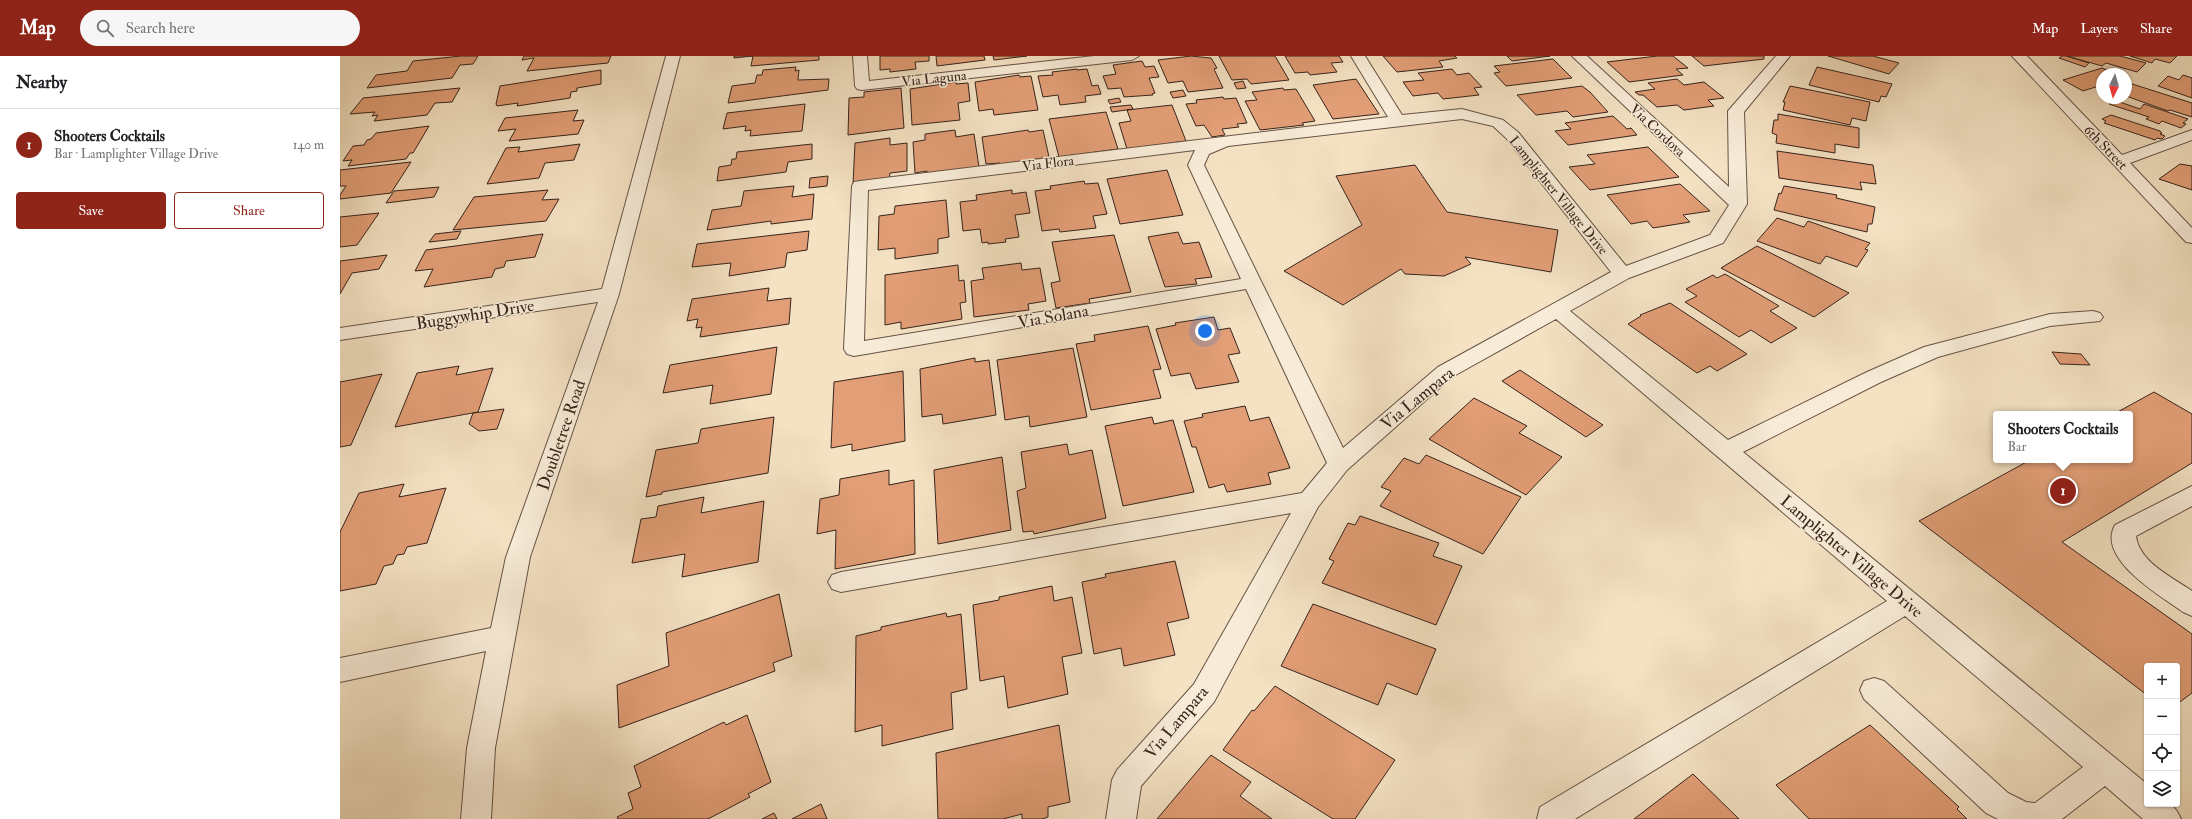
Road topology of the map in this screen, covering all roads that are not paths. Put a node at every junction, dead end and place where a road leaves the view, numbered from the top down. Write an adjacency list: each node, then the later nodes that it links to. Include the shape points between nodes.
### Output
1 (673, 56): 16 (street, Doubletree Road)
2 (860, 56): 3 (street, Via Laguna, via 862,86)
3 (1132, 56)
4 (1358, 56): 8 (street)
5 (1579, 56): 12 (street, Via Cordova)
6 (1783, 56): 12 (street, via 1736,111)
7 (2019, 56): 11 (street, 6th Street)
8 (1398, 120): 10 (street, Via Flora); 14 (street, Lamplighter Village Drive, via 1462,114 1498,123 1512,135)
9 (2192, 134): 11 (street)
10 (1228, 141): 15 (street, via 1202,151 1196,165); 20 (street, Via Flora, via 860,186)
11 (2120, 161): 13 (street, 6th Street)
12 (1738, 204): 14 (street, Via Lampara, via 1717,240)
13 (2192, 238)
14 (1622, 274): 17 (street, Via Lampara)
15 (1251, 282): 20 (street, Via Solana); 22 (street)
16 (610, 294): 19 (street, Buggywhip Drive); 28 (street, Doubletree Road, via 518,557)
17 (1556, 309): 21 (street, Lamplighter Village Drive); 22 (street, Via Lampara, via 1445,372)
18 (2093, 317): 21 (street, via 2050,320 1931,352 1874,377)
19 (340, 334)
20 (854, 349)
21 (1726, 451): 26 (street, Lamplighter Village Drive)
22 (1339, 464): 23 (street, Via Lampara)
23 (1309, 501): 25 (street); 36 (street, Via Lampara, via 1204,693 1127,780)
24 (2187, 504): 27 (street, via 2123,532 2125,548 2140,567)
25 (841, 582)
26 (1906, 602): 31 (street, Lamplighter Village Drive); 34 (street)
27 (2192, 605)
28 (501, 637): 29 (street); 35 (street, Doubletree Road, via 481,748)
29 (340, 670)
30 (1874, 690): 37 (street, via 1997,802 2023,816)
31 (2105, 768): 32 (street, Lamplighter Village Drive); 37 (street)
32 (2144, 801)
33 (2152, 807): 38 (street, Lamplighter Village Drive)
34 (1551, 817)
35 (476, 819)
36 (1121, 819)
37 (2039, 819)
38 (2166, 819)

